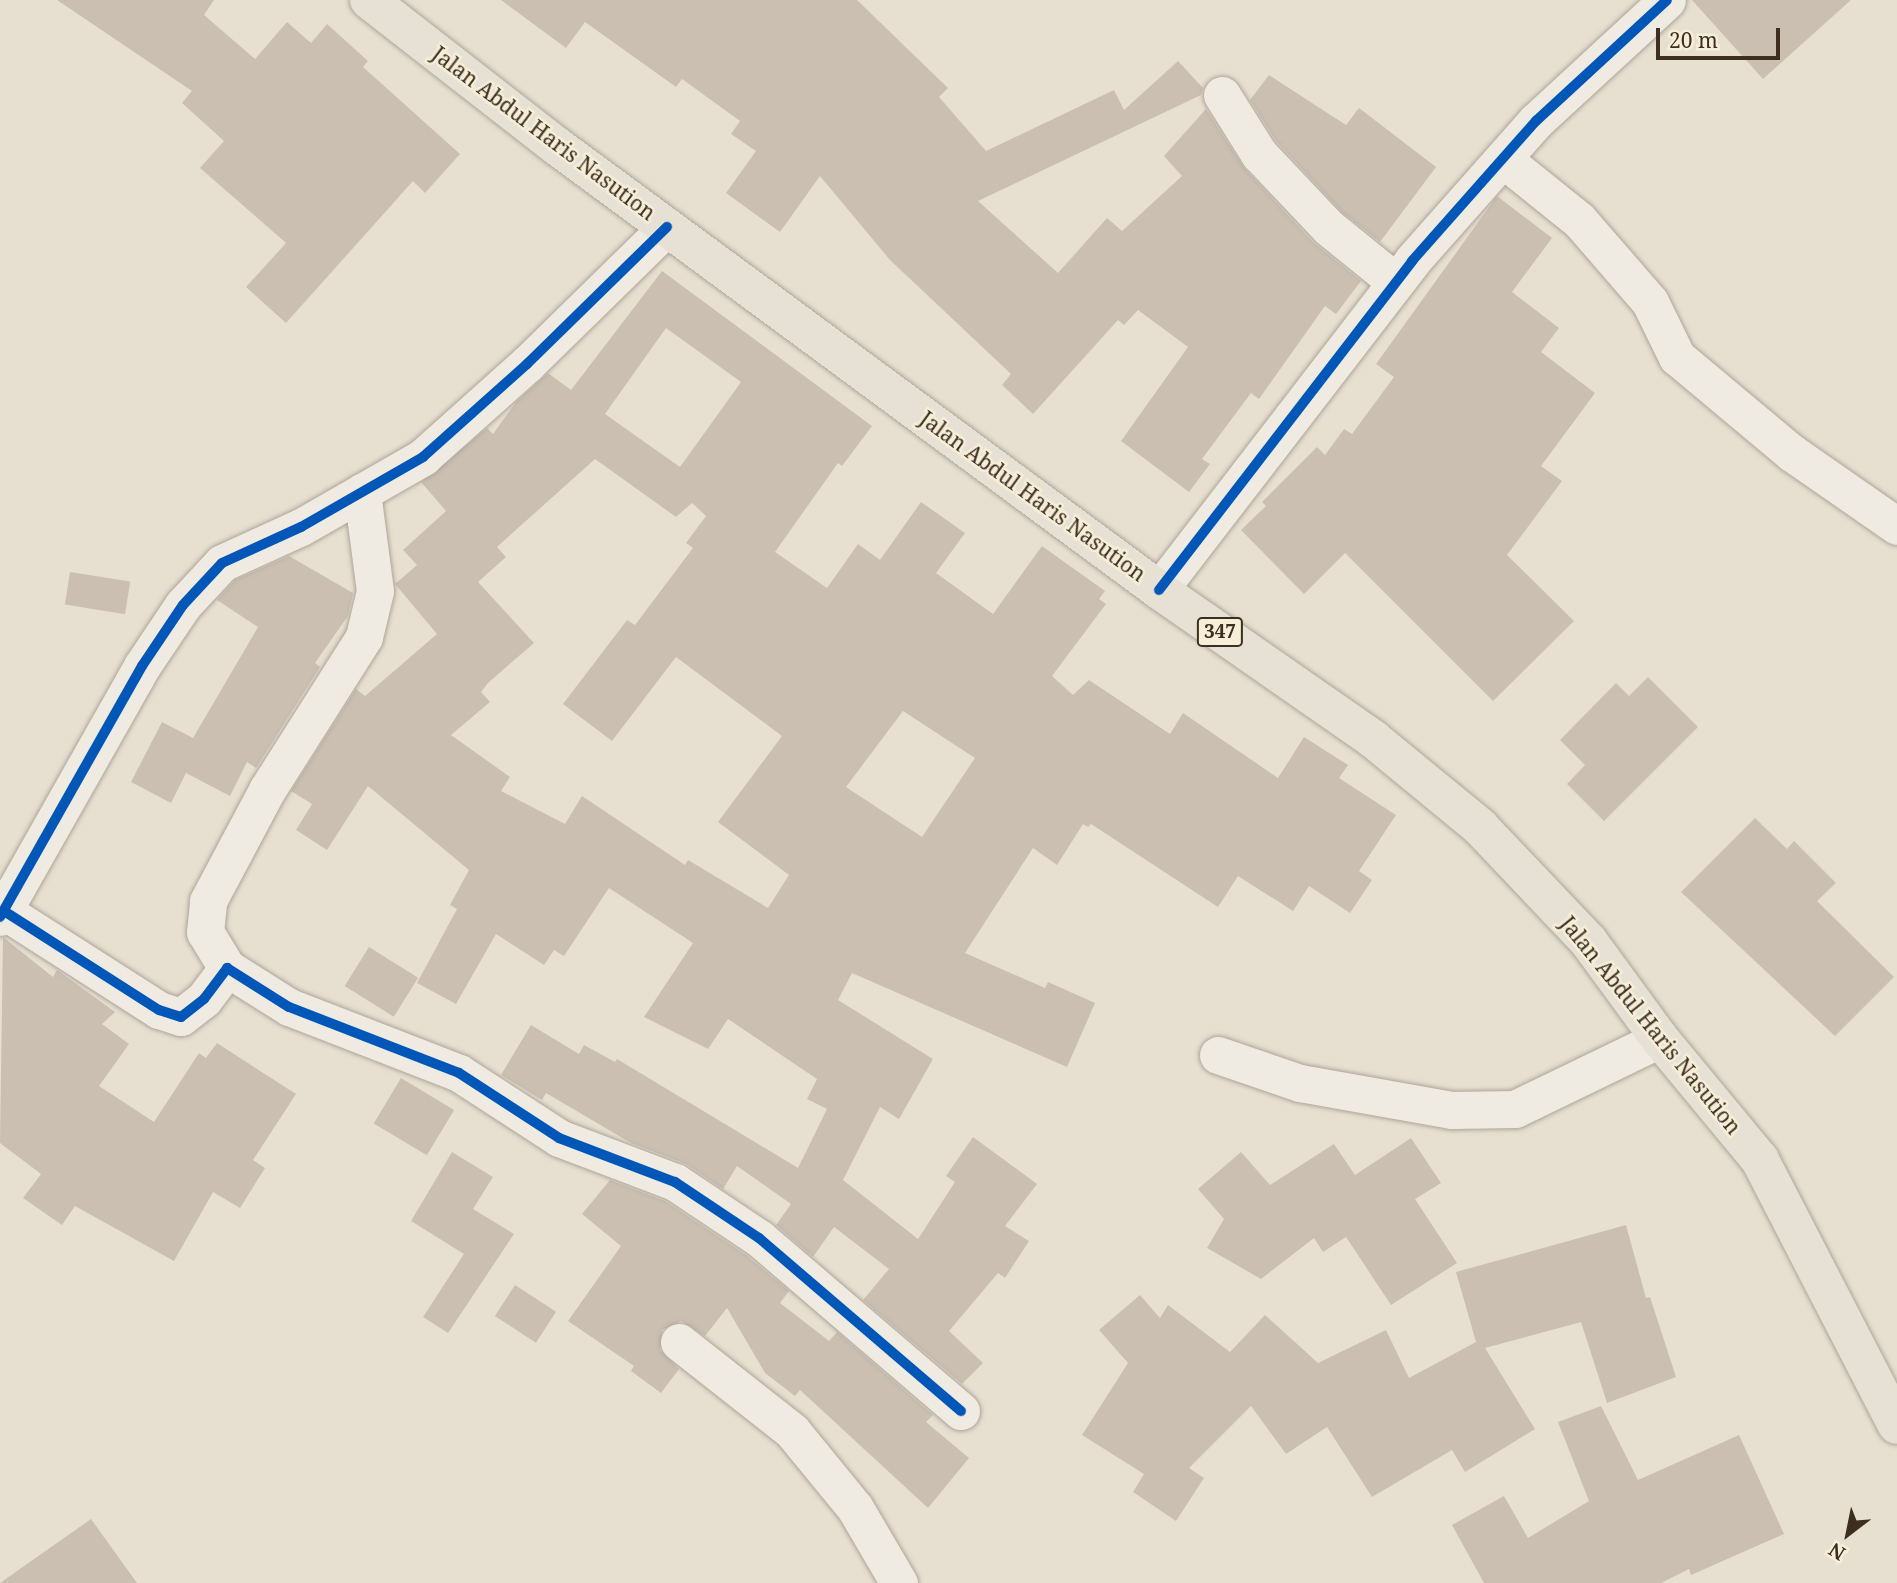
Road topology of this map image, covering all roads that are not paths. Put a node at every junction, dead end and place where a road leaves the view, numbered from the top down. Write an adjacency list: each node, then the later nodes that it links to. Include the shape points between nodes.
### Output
1 (369, 0): 5 (main road, Jalan Abdul Haris Nasution / 347)
2 (1653, 5): 4 (street)
3 (1222, 95): 6 (street, via 1259,154 1328,227)
4 (1503, 159): 6 (street); 8 (street, via 1579,220 1650,302 1677,356 1792,453)
5 (667, 227): 7 (street, via 527,365 423,457); 9 (main road, Jalan Abdul Haris Nasution / 347)
6 (1396, 282): 9 (street)
7 (362, 492): 10 (street, via 301,527 222,563 183,605 142,666); 11 (street, via 375,591 364,637 267,790 208,901 205,932)
8 (1897, 526)
9 (1159, 590): 12 (main road, Jalan Abdul Haris Nasution / 347, via 1373,739 1480,827 1589,942)
10 (2, 914): 11 (street, via 159,1010 181,1017 204,999)
11 (227, 968): 15 (street, via 289,1007 459,1073 559,1138 675,1182 759,1238)
12 (1660, 1040): 13 (street, via 1515,1109 1452,1110 1300,1083); 16 (main road, Jalan Abdul Haris Nasution / 347, via 1760,1160)
13 (1218, 1055)
14 (679, 1342): 17 (street, via 792,1431 855,1508)
15 (961, 1411)
16 (1897, 1425)
17 (899, 1583)

